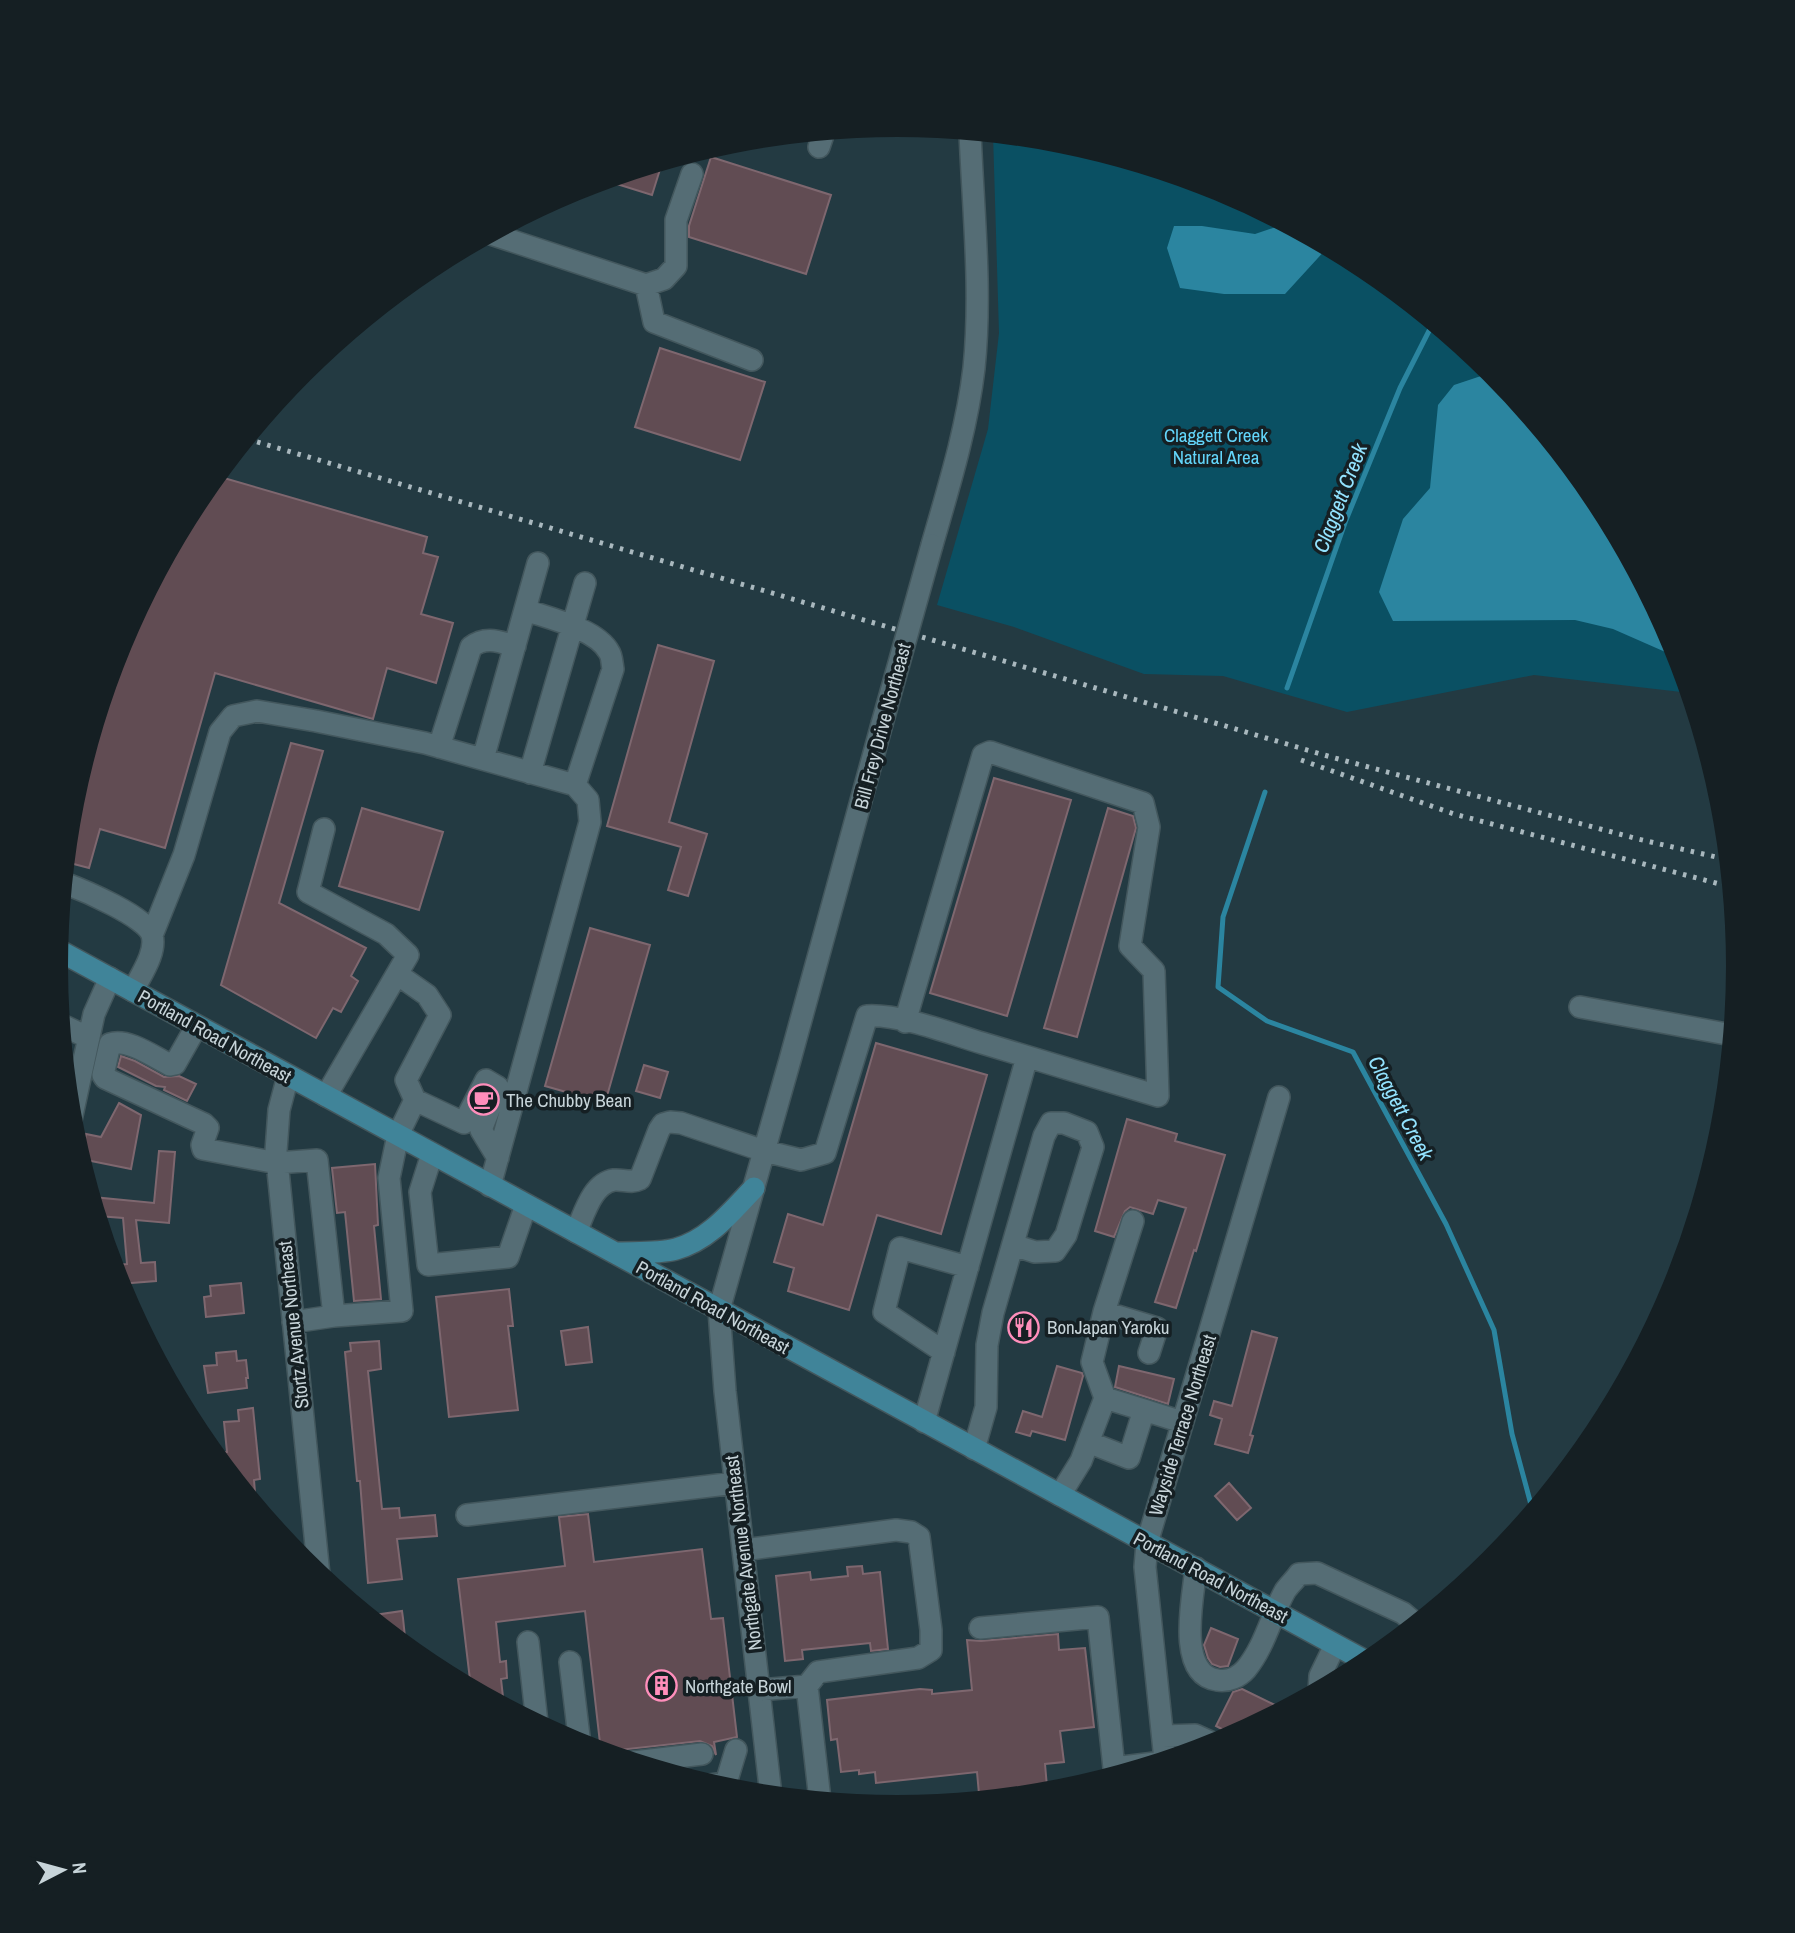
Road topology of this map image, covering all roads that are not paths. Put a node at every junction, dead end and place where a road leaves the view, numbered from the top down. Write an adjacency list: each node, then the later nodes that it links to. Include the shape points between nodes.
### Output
1 (970, 141): 35 (street, Bill Frey Drive Northeast, bridge, via 974,366 961,444)
2 (692, 174): 4 (street, via 677,220 676,266 664,279)
3 (503, 238): 4 (street)
4 (646, 285): 5 (street, via 654,322)
5 (752, 360)
6 (538, 564): 8 (street)
7 (585, 583): 9 (street)
8 (525, 610): 9 (street); 10 (street)
9 (572, 625): 13 (street); 14 (street, via 609,652 613,669)
10 (515, 646): 11 (street, via 480,640 471,647); 12 (street)
11 (439, 747): 12 (street); 17 (street, via 257,711 233,716 220,732 184,855)
12 (483, 759): 13 (street)
13 (530, 772): 14 (street)
14 (575, 785): 37 (street, via 588,800 590,822)
15 (324, 829): 19 (street, via 307,892 386,934 408,955)
16 (72, 887): 17 (street, via 141,920)
17 (152, 935): 21 (street, via 151,953)
18 (68, 956): 20 (main road, Portland Road Northeast)
19 (397, 974): 31 (street); 33 (street, via 428,995 440,1015 406,1080)
20 (110, 978): 21 (main road, Portland Road Northeast); 27 (street, via 94,1014)
21 (133, 991): 24 (main road, Portland Road Northeast)
22 (1580, 1007): 25 (street)
23 (905, 1022): 28 (street); 28 (street, via 983,755 990,752 1143,803 1149,827 1130,946 1154,971 1157,1096); 35 (street, via 867,1016 825,1153 802,1160)
24 (196, 1027): 27 (street, via 175,1064 116,1042); 29 (main road, Portland Road Northeast)
25 (1724, 1033)
26 (71, 1034): 27 (street)
27 (92, 1053): 30 (street); 38 (street, via 106,1078 204,1124 208,1128 203,1149)
28 (1027, 1056): 46 (street)
29 (288, 1076): 31 (main road, Portland Road Northeast); 38 (street, Stortz Avenue Northeast, via 279,1110)
30 (78, 1095)
31 (326, 1096): 34 (main road, Portland Road Northeast)
32 (1279, 1097): 56 (street, Wayside Terrace Northeast)
33 (415, 1100): 34 (street); 37 (street, via 464,1123 486,1080 498,1087 481,1130)
34 (398, 1135): 36 (main road, Portland Road Northeast); 49 (street, via 389,1178 402,1311)
35 (764, 1151): 40 (street, Bill Frey Drive Northeast); 43 (street, via 681,1123 663,1124 640,1179 601,1185)
36 (432, 1154): 39 (main road, Portland Road Northeast); 41 (street, via 419,1192 428,1265 508,1257)
37 (498, 1158): 39 (street)
38 (277, 1163): 49 (street, via 317,1160); 50 (street, Stortz Avenue Northeast)
39 (490, 1186): 41 (main road, Portland Road Northeast)
40 (754, 1188): 45 (main road, via 702,1238 667,1251); 47 (street, Bill Frey Drive Northeast)
41 (526, 1205): 43 (main road, Portland Road Northeast)
42 (1133, 1221): 48 (street)
43 (576, 1232): 45 (main road, Portland Road Northeast)
44 (1013, 1245): 44 (street, via 1055,1251 1061,1243 1093,1147 1087,1132 1051,1123); 58 (street, via 991,1324 986,1407)
45 (615, 1253): 47 (main road, Portland Road Northeast)
46 (968, 1267): 51 (street); 51 (street, via 900,1248 884,1312)
47 (719, 1310): 55 (main road, Portland Road Northeast); 59 (street, Northgate Avenue Northeast)
48 (1104, 1312): 52 (street, via 1157,1328); 53 (street, via 1092,1362)
49 (334, 1316): 50 (street)
50 (293, 1322): 64 (street, Stortz Avenue Northeast)
51 (944, 1352): 55 (street)
52 (1149, 1353)
53 (1105, 1398): 54 (street); 57 (street)
54 (1144, 1410): 56 (street); 57 (street, via 1129,1458)
55 (924, 1422): 58 (main road, Portland Road Northeast)
56 (1182, 1422): 62 (street, Wayside Terrace Northeast)
57 (1088, 1441): 60 (street)
58 (974, 1449): 60 (main road, Portland Road Northeast)
59 (735, 1483): 61 (street); 63 (street, Northgate Avenue Northeast)
60 (1060, 1495): 62 (main road, Portland Road Northeast)
61 (467, 1515)
62 (1147, 1543): 65 (main road, Portland Road Northeast); 72 (street, Wayside Terrace Northeast, via 1145,1567)
63 (743, 1550): 76 (street, via 896,1530 919,1538 931,1650 918,1658 818,1672); 77 (street, Northgate Avenue Northeast)
64 (317, 1559)
65 (1196, 1569): 66 (main road, Portland Road Northeast); 71 (street)
66 (1277, 1613): 67 (street, via 1299,1574 1317,1573); 70 (main road, Portland Road Northeast); 71 (street, via 1257,1652 1233,1679 1208,1677 1195,1665)
67 (1409, 1618)
68 (980, 1628): 86 (street, via 1098,1617)
69 (528, 1642): 78 (street)
70 (1335, 1645): 73 (main road, Portland Road Northeast); 75 (street)
71 (1191, 1648): 72 (street)
72 (1154, 1652): 80 (street, Wayside Terrace Northeast)
73 (1357, 1657)
74 (570, 1662): 79 (street)
75 (1320, 1680)
76 (807, 1685): 77 (street); 89 (street)
77 (759, 1690): 82 (street, Northgate Avenue Northeast)
78 (536, 1712)
79 (578, 1732)
80 (1163, 1736): 81 (street); 84 (street, Wayside Terrace Northeast)
81 (1202, 1738)
82 (766, 1748): 83 (street); 88 (street, Northgate Avenue Northeast)
83 (719, 1752): 85 (street); 87 (street)
84 (1164, 1752)
85 (656, 1759)
86 (1108, 1768)
87 (725, 1777)
88 (770, 1786)
89 (819, 1792)

